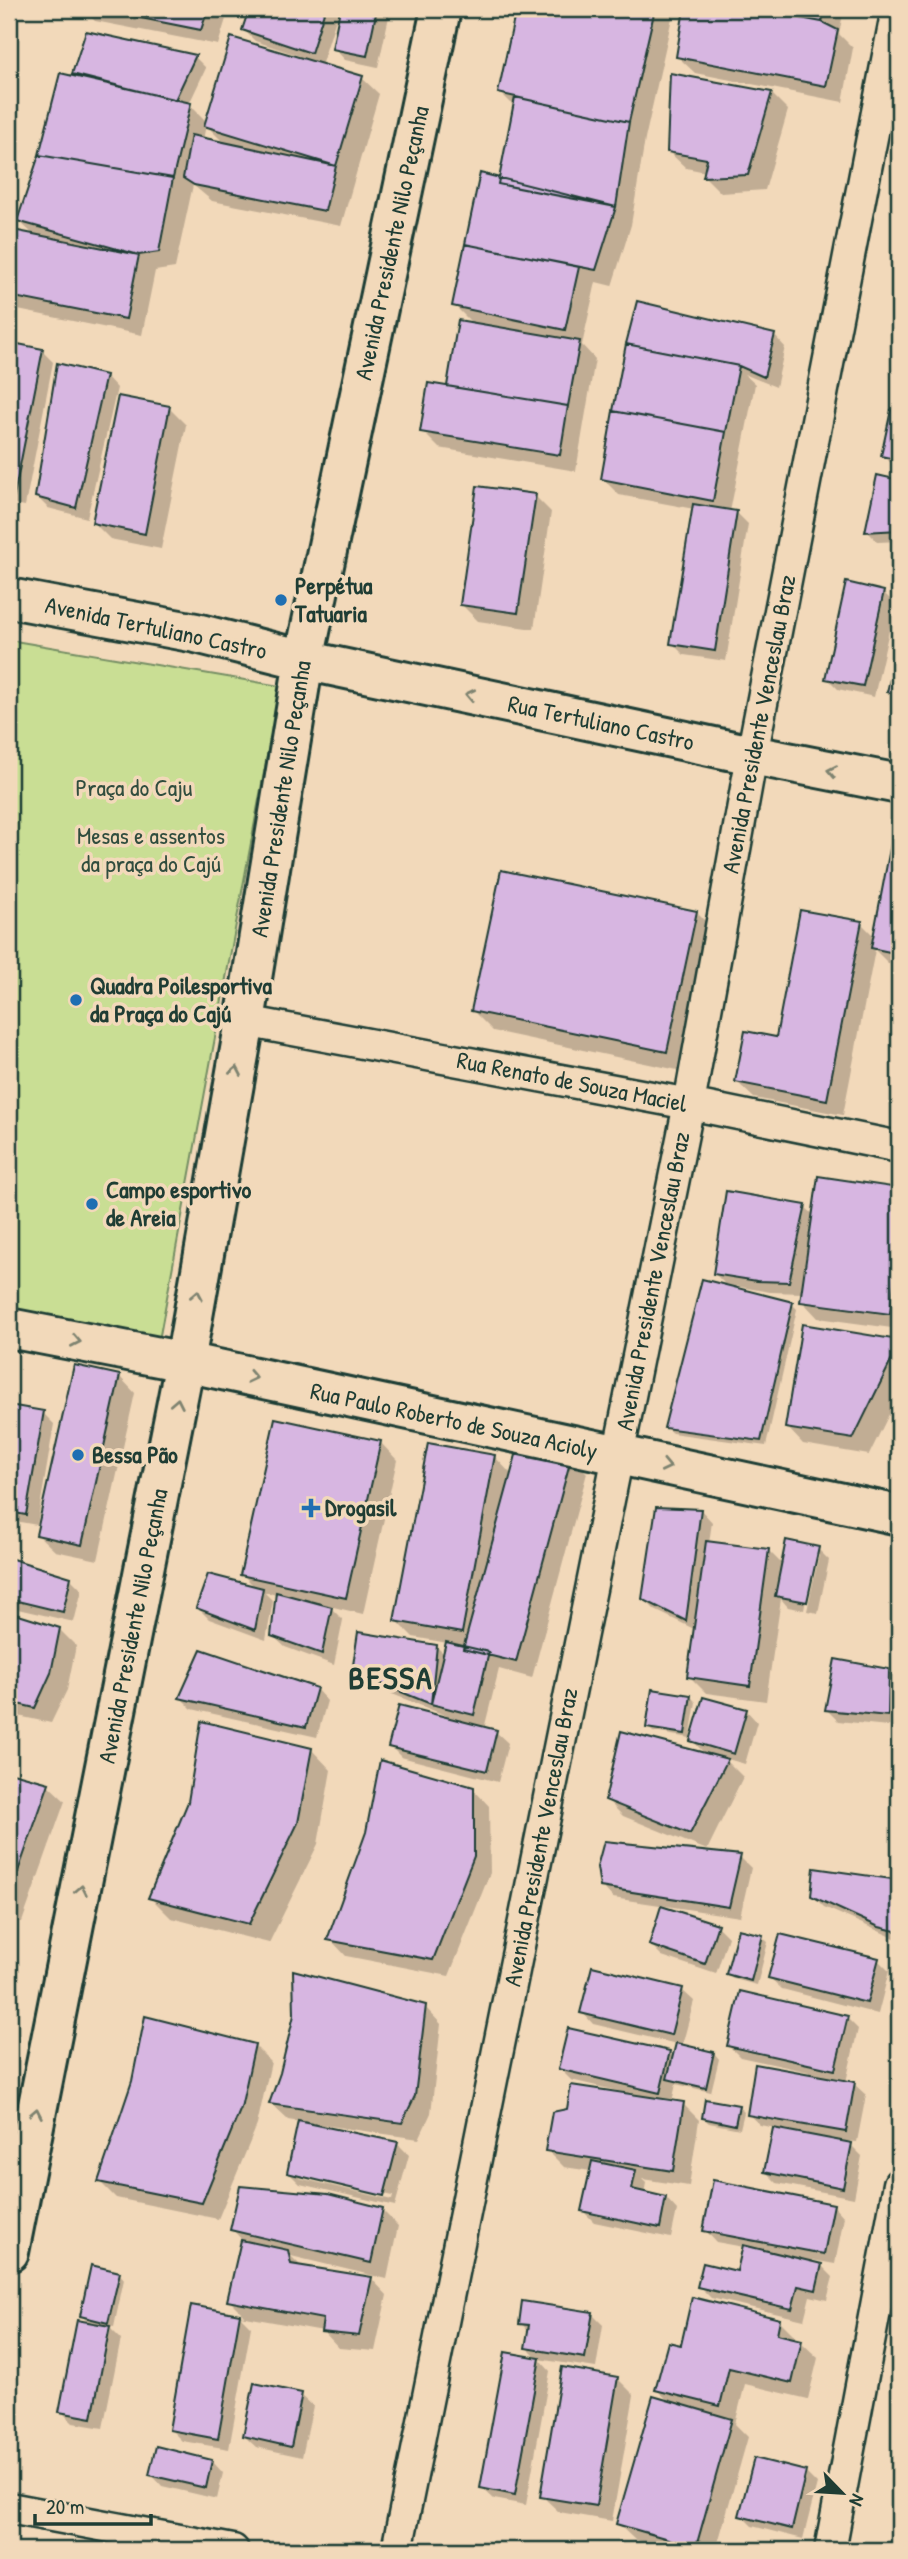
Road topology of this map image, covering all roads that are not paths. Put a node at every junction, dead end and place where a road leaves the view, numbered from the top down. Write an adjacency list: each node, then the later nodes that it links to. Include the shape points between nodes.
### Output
1 (441, 9): 4 (main road, Avenida Presidente Nilo Peçanha)
2 (897, 9): 5 (street, Avenida Presidente Venceslau Braz)
3 (9, 598): 4 (main road, Avenida Tertuliano Castro, via 196,633)
4 (304, 660): 5 (main road, Rua Tertuliano Castro, one-way to 4); 7 (main road, Avenida Presidente Nilo Peçanha)
5 (752, 755): 6 (main road, Rua Tertuliano Castro, one-way to 5); 8 (street, Avenida Presidente Venceslau Braz)
6 (899, 783)
7 (245, 1021): 8 (street, Rua Renato de Souza Maciel); 11 (main road, Avenida Presidente Nilo Peçanha, one-way to 7)
8 (689, 1104): 9 (street, Rua Renato de Souza Maciel); 12 (street, Avenida Presidente Venceslau Braz)
9 (899, 1147)
10 (9, 1328): 11 (main road, Rua Paulo Roberto de Souza Acioly, one-way to 11)
11 (186, 1362): 12 (main road, Rua Paulo Roberto de Souza Acioly, one-way to 12); 15 (main road, Avenida Presidente Nilo Peçanha, one-way to 11)
12 (618, 1456): 13 (main road, Rua Paulo Roberto de Souza Acioly, one-way to 13); 18 (street, Avenida Presidente Venceslau Braz)
13 (899, 1515)
14 (899, 2184): 19 (street)
15 (9, 2252)
16 (9, 2508): 17 (street)
17 (233, 2550)
18 (397, 2550)
19 (830, 2550)

